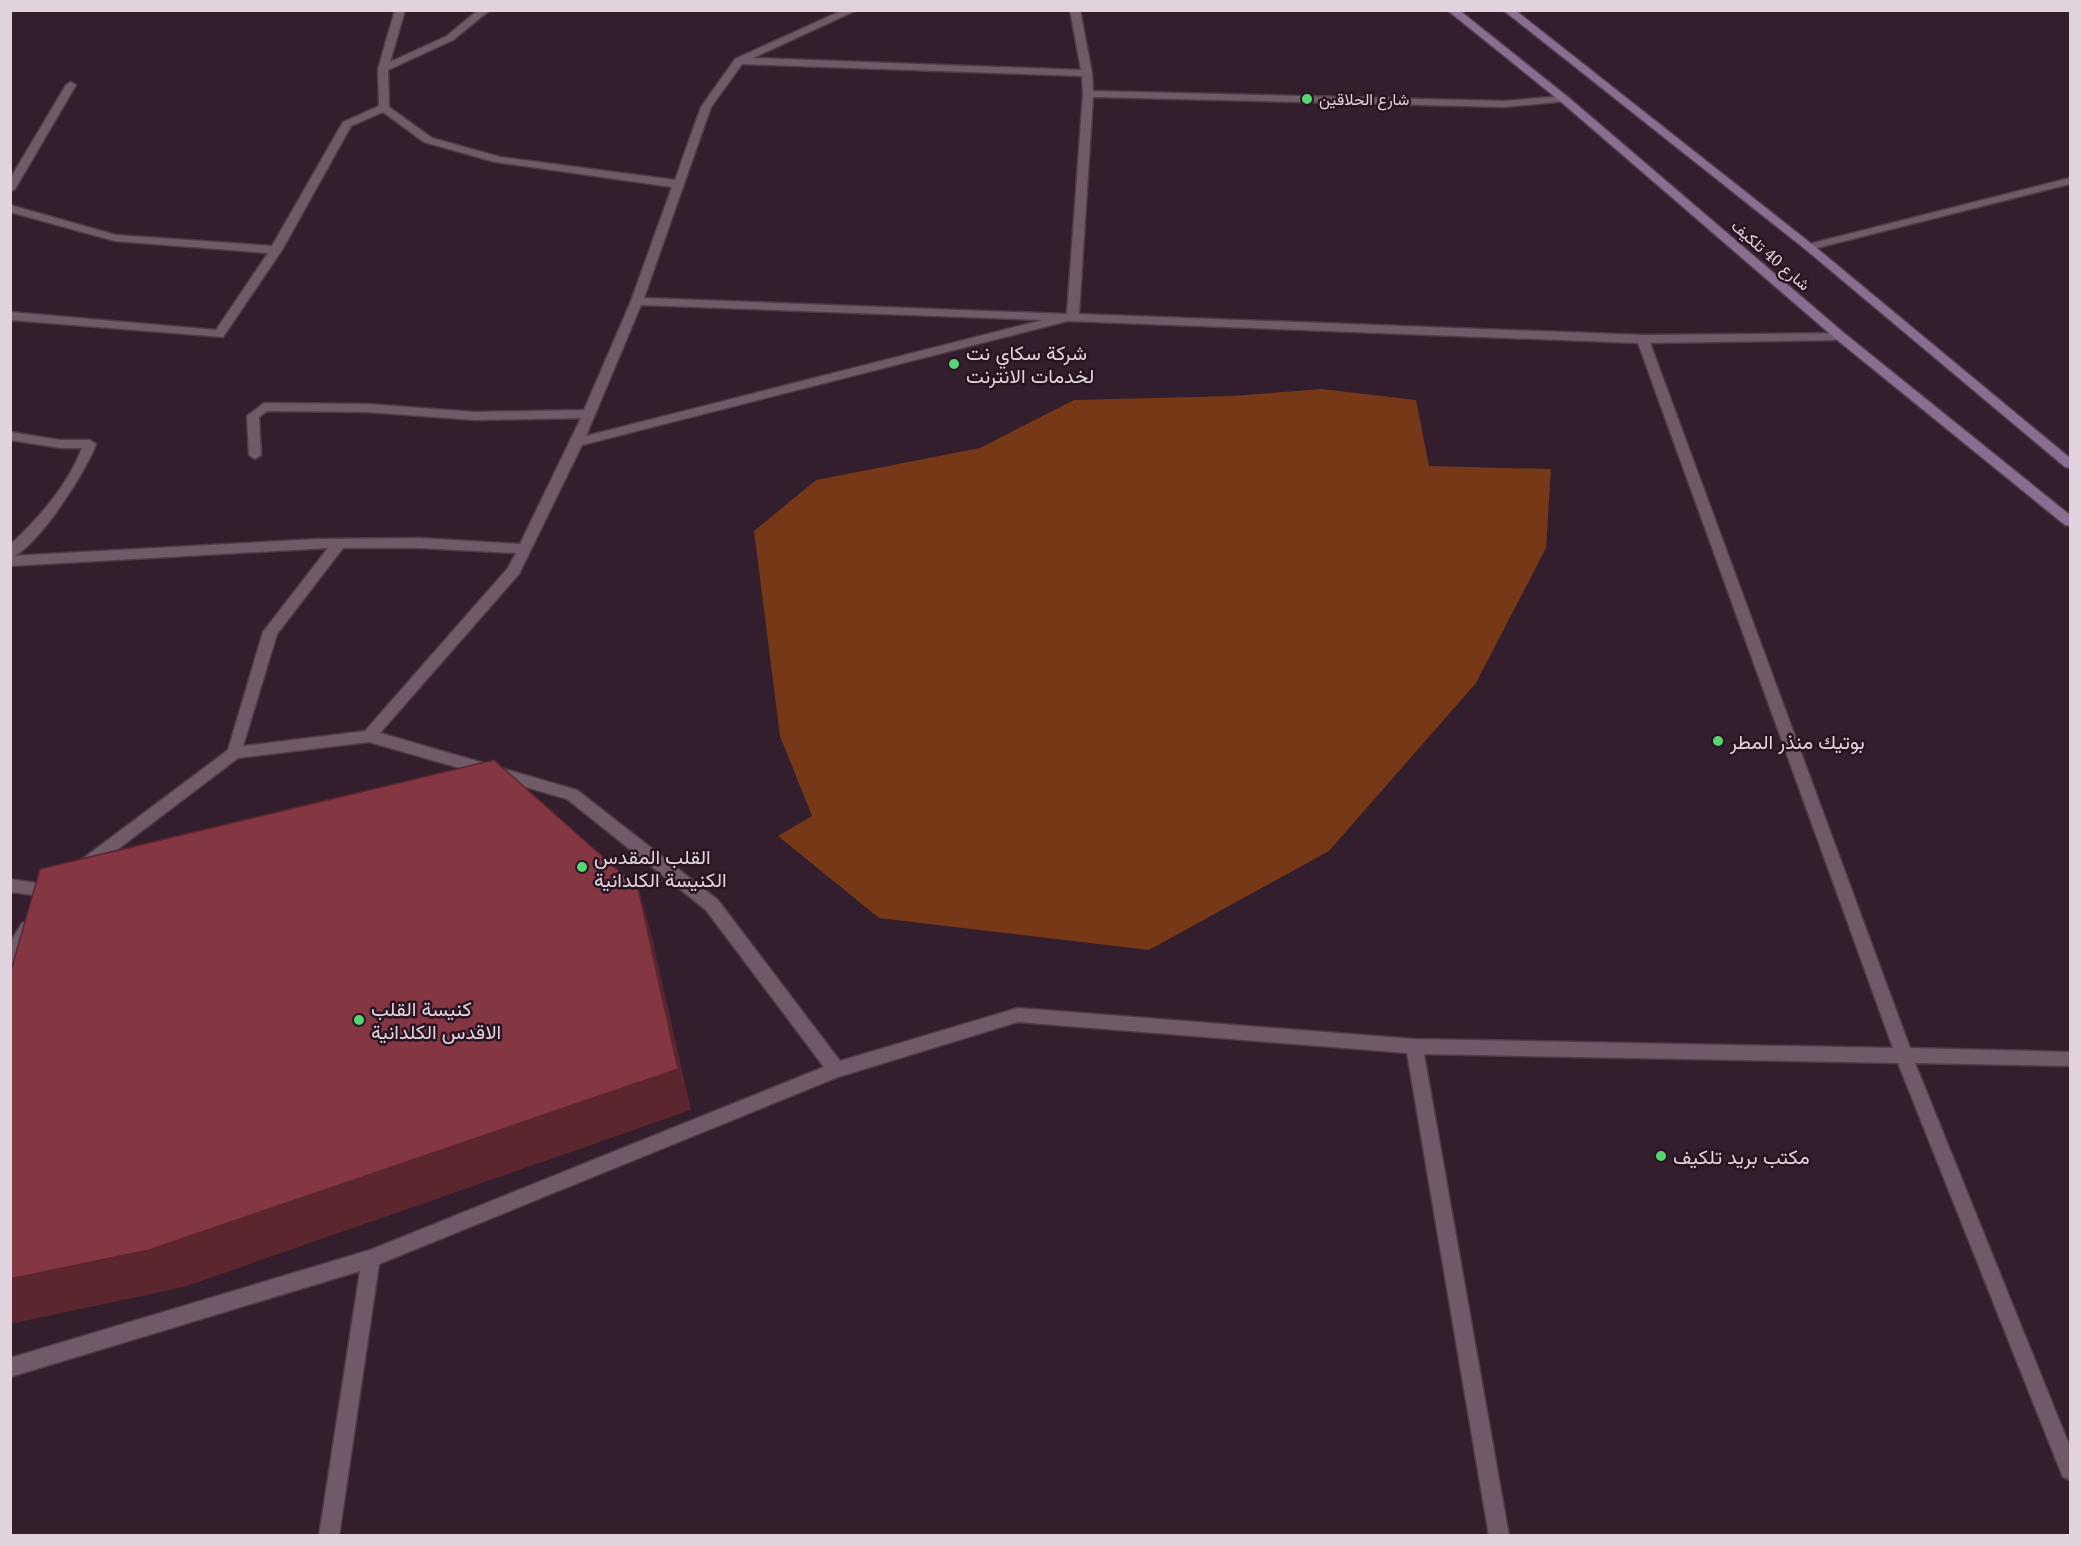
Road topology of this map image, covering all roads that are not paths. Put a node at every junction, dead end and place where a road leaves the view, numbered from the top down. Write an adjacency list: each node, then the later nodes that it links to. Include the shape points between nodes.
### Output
1 (400, 10): 8 (street)
2 (485, 10): 8 (street, via 450,38)
3 (852, 10): 7 (street)
4 (1075, 10): 9 (street)
5 (1452, 10): 12 (main road, شارع 40 تلكيف)
6 (1508, 10): 18 (main road, شارع 40 تلكيف)
7 (739, 61): 9 (street); 15 (street, via 706,107)
8 (383, 69): 13 (street)
9 (1087, 73): 11 (street)
10 (71, 86): 16 (street)
11 (1088, 94): 12 (street, via 1504,104); 22 (street)
12 (1564, 99): 23 (main road, شارع 40 تلكيف)
13 (384, 108): 15 (street, via 428,140 499,160); 19 (street, via 347,124)
14 (2070, 181): 18 (street)
15 (678, 184): 20 (street)
16 (10, 189)
17 (10, 208): 19 (street, via 115,238)
18 (1809, 247): 29 (main road, شارع 40 تلكيف)
19 (276, 250): 21 (street, via 219,334)
20 (637, 301): 22 (street); 25 (street)
21 (10, 316)
22 (1073, 316): 24 (street); 27 (street)
23 (1840, 336): 24 (street); 30 (main road, شارع 40 تلكيف)
24 (1643, 339): 41 (street)
25 (589, 414): 27 (street); 28 (street, via 475,416 367,408 264,407 253,416)
26 (10, 436): 33 (street, via 90,444 86,459 39,526)
27 (577, 442): 32 (street)
28 (255, 455)
29 (2070, 464)
30 (2070, 522)
31 (338, 545): 32 (street, via 420,543); 34 (street); 36 (street, via 270,632)
32 (524, 549): 35 (street, via 514,571)
33 (10, 553)
34 (10, 561)
35 (369, 736): 36 (street); 43 (street, via 572,794 712,905)
36 (234, 753): 38 (street)
37 (10, 885): 38 (street)
38 (52, 893): 39 (street)
39 (10, 959)
40 (1414, 1046): 41 (street); 43 (street, via 1018,1015); 48 (street)
41 (1905, 1056): 42 (street); 46 (street)
42 (2070, 1059)
43 (836, 1070): 44 (street)
44 (371, 1259): 45 (street); 47 (street)
45 (10, 1368)
46 (2070, 1470)
47 (329, 1536)
48 (1498, 1536)

